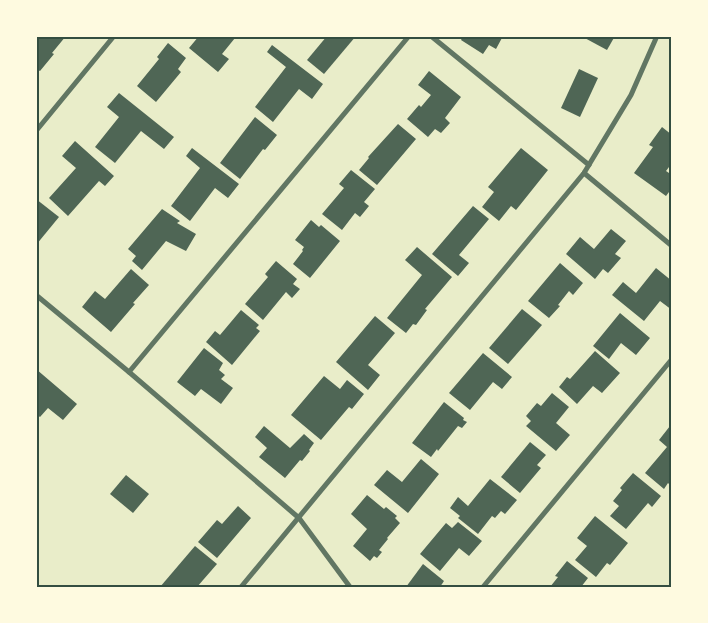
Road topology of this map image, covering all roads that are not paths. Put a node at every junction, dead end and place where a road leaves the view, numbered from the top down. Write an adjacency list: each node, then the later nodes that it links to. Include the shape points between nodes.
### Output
1 (114, 36): 5 (street)
2 (409, 36): 11 (street)
3 (431, 36): 6 (street)
4 (657, 36): 6 (street, via 631,95)
5 (36, 131)
6 (589, 165): 7 (street)
7 (584, 173): 8 (street); 12 (street)
8 (672, 246)
9 (36, 295): 11 (street)
10 (672, 359): 15 (street)
11 (129, 372): 12 (street)
12 (299, 518): 13 (street); 14 (street)
13 (241, 587)
14 (350, 587)
15 (483, 587)

